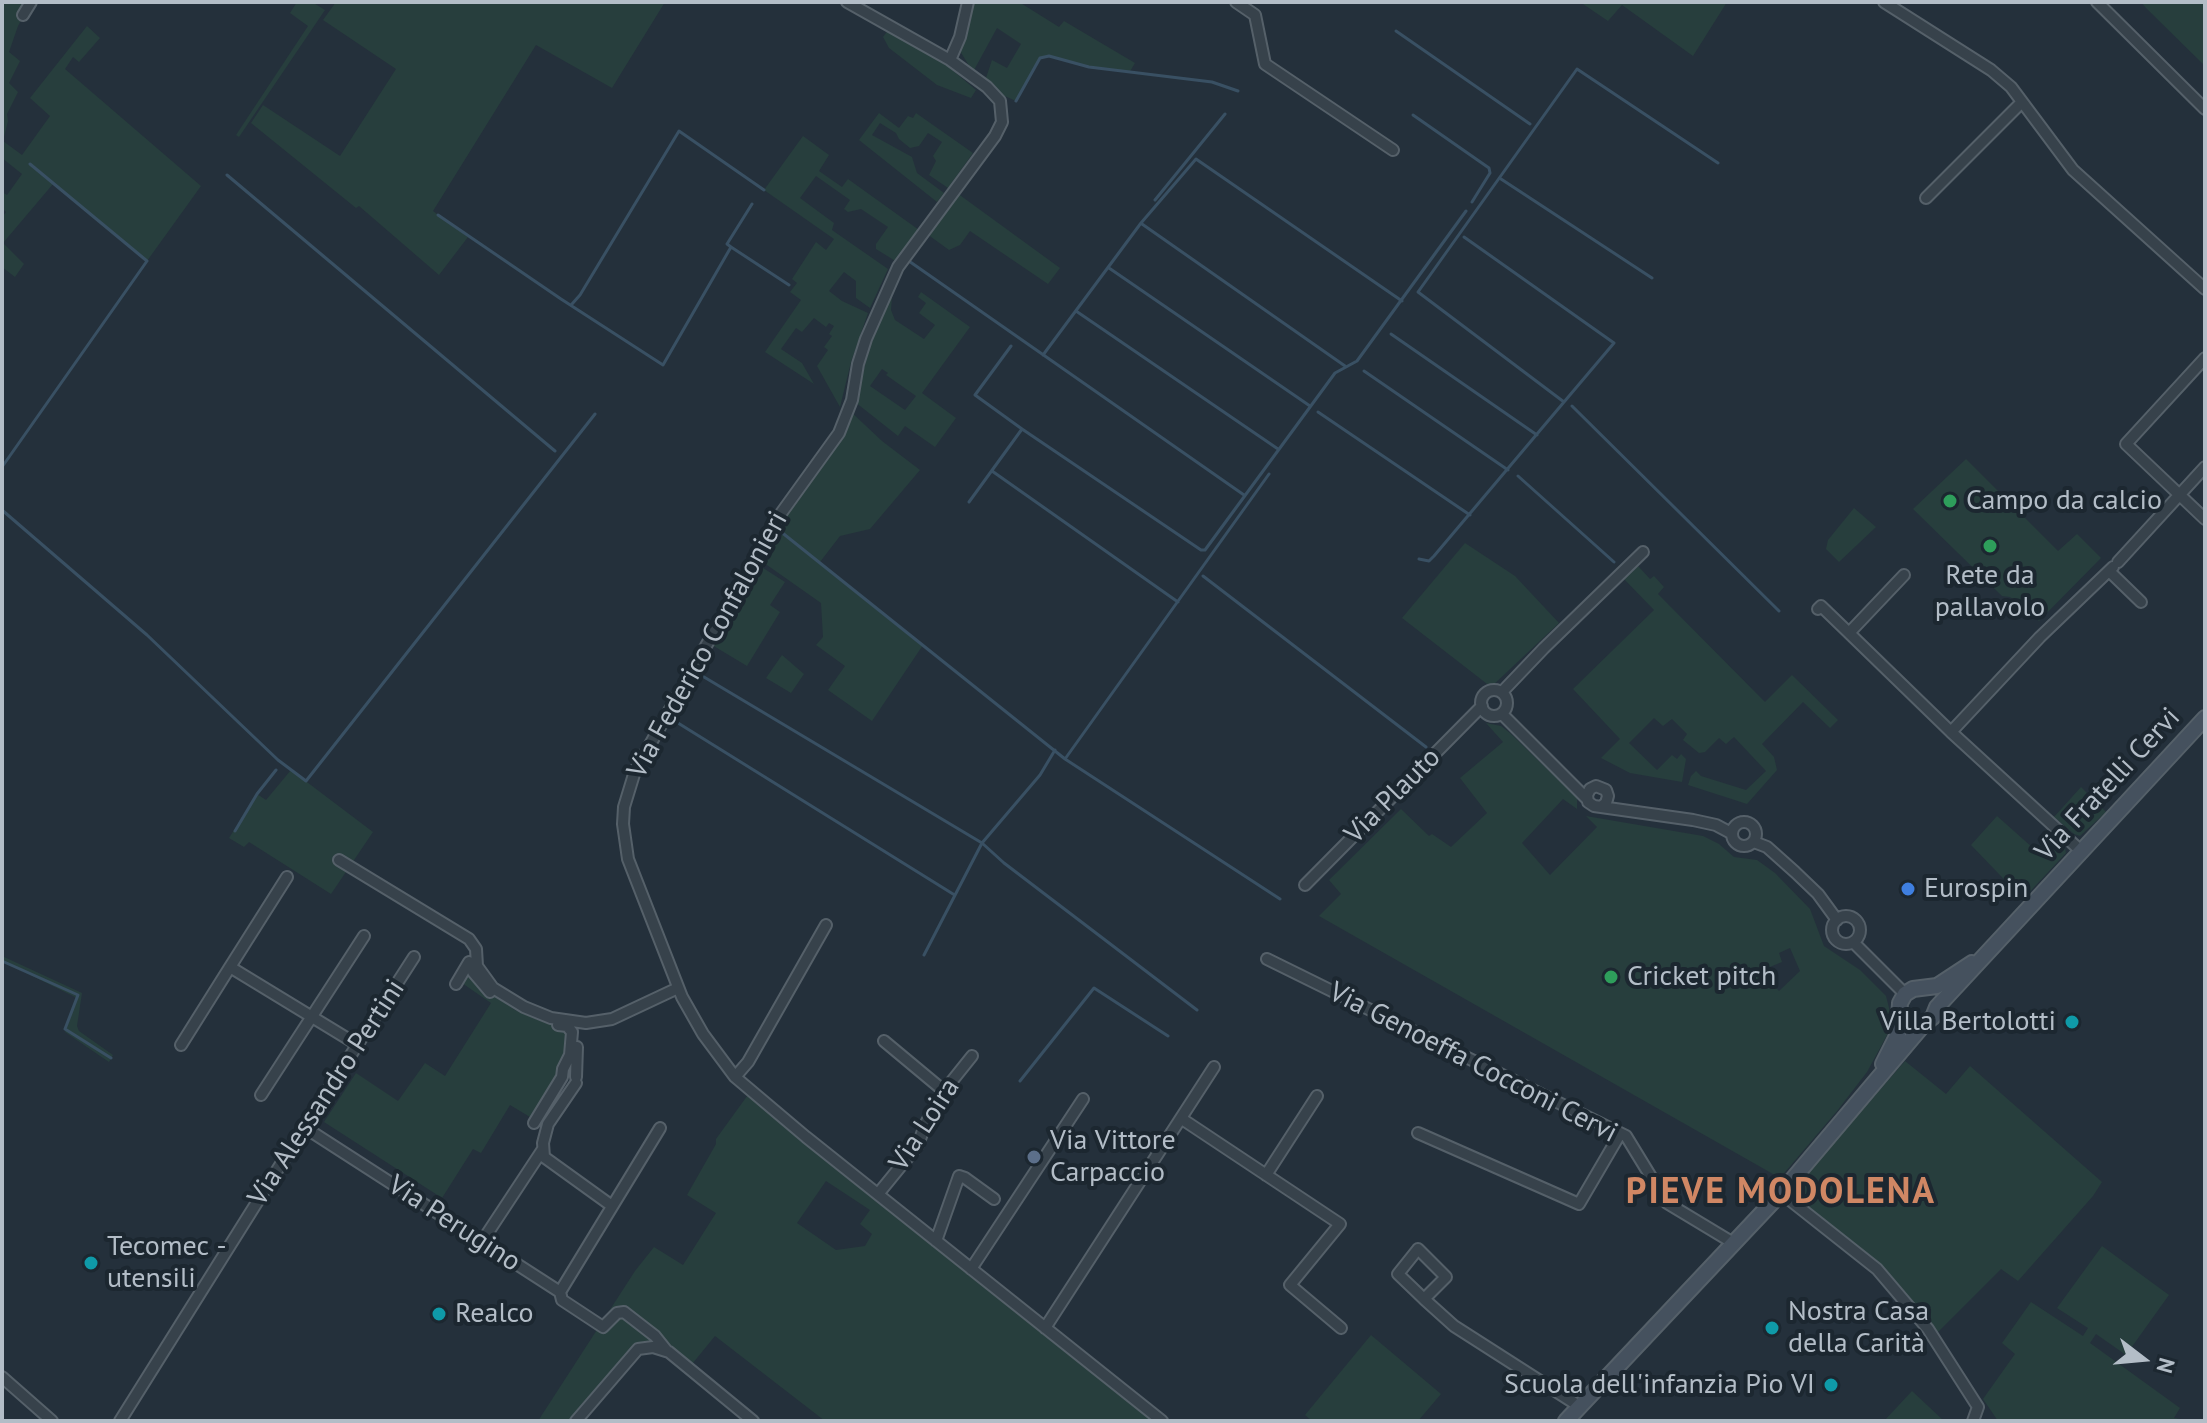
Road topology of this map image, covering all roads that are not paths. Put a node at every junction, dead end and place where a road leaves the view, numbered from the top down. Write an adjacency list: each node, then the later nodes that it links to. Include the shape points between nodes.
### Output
1 (31, 2): 7 (street)
2 (847, 2): 8 (street)
3 (968, 2): 8 (street)
4 (1236, 2): 11 (street, via 1255,15 1265,64)
5 (1884, 2): 9 (street, via 1991,70)
6 (2097, 2): 10 (street)
7 (23, 15)
8 (950, 60): 50 (street, Via Federico Confalonieri, via 1000,101 999,129 898,267 866,339 839,433 782,512 644,752 627,791 623,824 628,859)
9 (2022, 102): 12 (street); 13 (street, via 2073,170)
10 (2205, 109)
11 (1393, 150)
12 (1926, 198)
13 (2205, 289)
14 (2205, 358): 16 (street, via 2126,444)
15 (2205, 467): 16 (street)
16 (2179, 495): 17 (street); 19 (street)
17 (2205, 519)
18 (1643, 552): 24 (street, Via Plauto)
19 (2113, 567): 21 (street); 28 (street)
20 (1904, 575): 23 (street)
21 (2141, 602)
22 (1818, 609): 23 (street, via 1821,606)
23 (1849, 633): 28 (street)
24 (1502, 692): 25 (street, Via Plauto, via 1488,692); 26 (street, via 1507,704)
25 (1482, 706): 26 (street, via 1489,715); 40 (street, Via Plauto)
26 (1502, 714): 29 (street)
27 (2205, 718): 37 (main road, Via Fratelli Cervi)
28 (1951, 732): 37 (street)
29 (1560, 771): 30 (street); 32 (street)
30 (1593, 787): 31 (street); 32 (street)
31 (1607, 793): 33 (street); 34 (street)
32 (1587, 799): 33 (street)
33 (1601, 807): 34 (street)
34 (1645, 812): 35 (street, via 1716,825)
35 (1731, 833): 36 (street, via 1740,846); 36 (street, via 1738,823 1747,822 1755,829)
36 (1754, 842): 41 (street, via 1795,872)
37 (2081, 851): 45 (main road, Via Fratelli Cervi)
38 (339, 860): 56 (street, via 469,939 477,966 493,988 551,1018)
39 (287, 877): 48 (street)
40 (1305, 885)
41 (1837, 920): 44 (street, via 1832,930 1836,940); 44 (street, via 1845,916 1856,921 1859,932)
42 (826, 925): 63 (street)
43 (364, 936): 55 (street)
44 (1853, 942): 52 (street)
45 (1983, 956): 51 (main road, Via Fratelli Cervi, via 1937,986); 53 (main road, Via Fratelli Cervi)
46 (414, 957): 60 (street, Via Alessandro Pertini)
47 (1267, 959): 74 (street, Via Genoeffa Cocconi Cervi)
48 (230, 967): 55 (street); 59 (street)
49 (456, 984): 70 (street, via 469,962 481,983 516,1010 571,1030 562,1077)
50 (678, 988): 56 (street, via 612,1019); 63 (street, Via Federico Confalonieri)
51 (1922, 989): 52 (main road, Via Fratelli Cervi); 53 (main road, via 1934,997)
52 (1905, 994): 54 (main road, Via Fratelli Cervi)
53 (1937, 1007): 57 (main road, Via Fratelli Cervi)
54 (1901, 1013): 57 (main road, via 1913,1024); 64 (main road, Via Fratelli Cervi, via 1898,1034)
55 (312, 1016): 60 (street); 66 (street)
56 (578, 1022): 75 (street, Via Perugino, via 576,1080 548,1124)
57 (1924, 1024): 64 (main road, Via Fratelli Cervi)
58 (884, 1041): 65 (street)
59 (181, 1045)
60 (358, 1045): 71 (street, Via Alessandro Pertini)
61 (972, 1056): 65 (street, Via Loira)
62 (1214, 1067): 69 (street)
63 (735, 1077): 78 (street, Via Federico Confalonieri)
64 (1872, 1086): 77 (main road, Via Fratelli Cervi)
65 (944, 1091): 78 (street, Via Loira, via 918,1145)
66 (261, 1095)
67 (1317, 1096): 76 (street)
68 (1083, 1099): 84 (street)
69 (1182, 1119): 76 (street); 87 (street)
70 (534, 1123)
71 (304, 1127): 85 (street, Via Perugino); 93 (street, Via Alessandro Pertini)
72 (660, 1128): 80 (street)
73 (1418, 1133): 74 (street, via 1579,1204)
74 (1620, 1134): 83 (street, Via Genoeffa Cocconi Cervi, via 1667,1203)
75 (543, 1148): 80 (street, via 544,1157); 81 (street, Via Perugino)
76 (1266, 1175): 88 (street, via 1340,1224 1290,1285)
77 (1781, 1193): 83 (main road, Via Fratelli Cervi); 97 (street, via 1877,1269 1928,1329 1978,1407)
78 (878, 1194): 82 (street, Via Federico Confalonieri)
79 (994, 1199): 82 (street, via 959,1176)
80 (612, 1206): 85 (street)
81 (485, 1237)
82 (936, 1241): 84 (street, Via Federico Confalonieri)
83 (1735, 1244): 91 (main road, Via Fratelli Cervi)
84 (971, 1269): 87 (street, Via Federico Confalonieri)
85 (560, 1292): 89 (street, Via Perugino, via 562,1300 603,1327 624,1312)
86 (1424, 1299): 86 (street, via 1398,1274 1418,1249 1446,1277); 91 (street)
87 (1045, 1328): 96 (street, Via Federico Confalonieri)
88 (1341, 1328)
89 (669, 1352): 94 (street, via 638,1349); 95 (street)
90 (2, 1377): 92 (street)
91 (1576, 1415)
92 (52, 1421)
93 (120, 1421)
94 (576, 1421)
95 (753, 1421)
96 (1162, 1421)
97 (1973, 1421)

